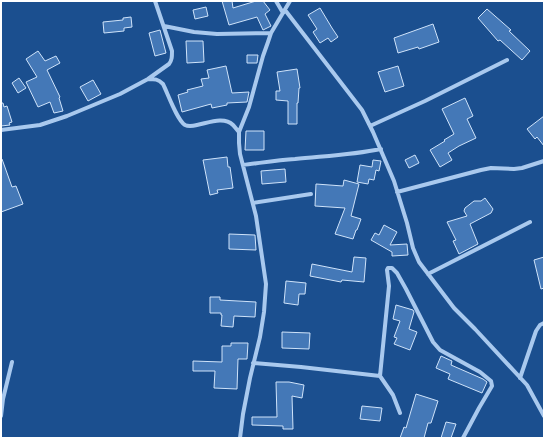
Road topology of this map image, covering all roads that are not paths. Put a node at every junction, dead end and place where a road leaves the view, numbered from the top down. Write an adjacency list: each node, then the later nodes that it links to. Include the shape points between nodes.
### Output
1 (155, 1): 5 (street)
2 (276, 1): 4 (street)
3 (290, 1): 4 (street)
4 (284, 12): 6 (street); 9 (street, via 362,110)
5 (164, 26): 6 (street, via 217,34); 8 (street, via 172,51 171,61)
6 (271, 33): 11 (street)
7 (507, 60): 9 (street)
8 (148, 79): 10 (street, via 120,94 67,116 40,125); 11 (street, via 159,80 163,84 177,116 185,125 225,121)
9 (370, 126): 12 (street)
10 (1, 130)
11 (239, 132): 14 (street)
12 (381, 149): 14 (street); 15 (street)
13 (544, 161): 15 (street, via 522,168 481,170)
14 (243, 164): 17 (street)
15 (397, 192): 19 (street, via 416,255)
16 (311, 194): 17 (street)
17 (253, 203): 22 (street, via 266,284 264,312)
18 (530, 222): 19 (street)
19 (428, 274): 24 (street, via 454,308)
20 (544, 323): 24 (street, via 536,331)
21 (12, 362): 26 (street)
22 (253, 363): 23 (street); 28 (street)
23 (380, 376): 25 (street, via 393,395); 29 (street, via 389,286 387,270 392,268 440,350 474,368 491,381 492,386)
24 (520, 378): 27 (street, via 527,385)
25 (400, 413)
26 (1, 416)
27 (544, 416)
28 (240, 438)
29 (463, 438)

